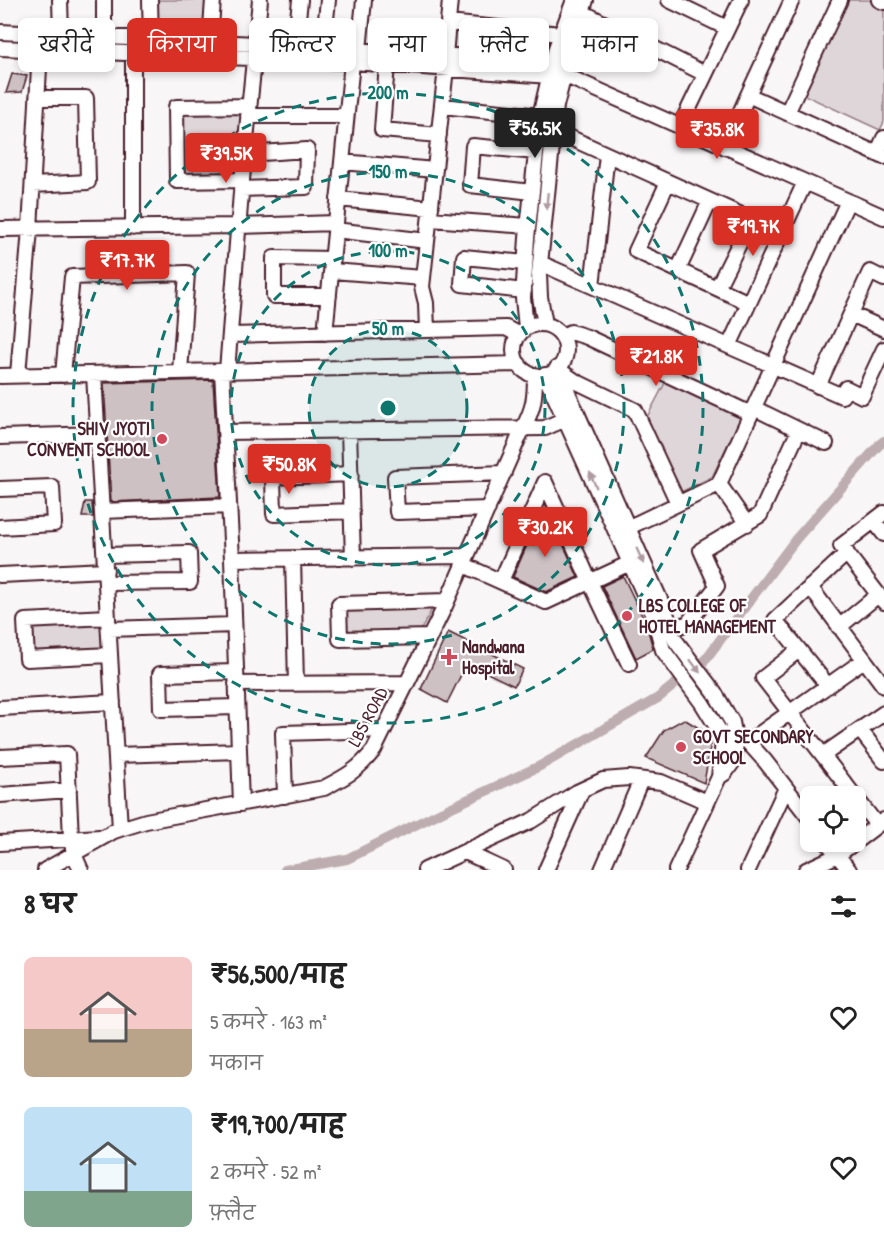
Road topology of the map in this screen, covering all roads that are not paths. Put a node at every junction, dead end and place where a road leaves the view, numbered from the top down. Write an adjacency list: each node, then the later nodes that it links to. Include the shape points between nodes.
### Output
1 (60, 0): 19 (street)
2 (104, 0): 20 (street)
3 (150, 0): 21 (street)
4 (213, 0): 22 (street)
5 (260, 0): 23 (street)
6 (300, 0): 24 (street)
7 (328, 0): 25 (street)
8 (364, 0): 35 (street)
9 (450, 0): 27 (street)
10 (574, 0): 26 (street)
11 (669, 0): 17 (street)
12 (741, 0): 28 (street)
13 (792, 0): 47 (street)
14 (840, 0): 51 (street)
15 (879, 0): 16 (street)
16 (884, 2)
17 (689, 4): 28 (street)
18 (584, 6): 39 (street, via 572,43); 46 (street)
19 (61, 18)
20 (104, 18)
21 (150, 18)
22 (212, 18)
23 (258, 18)
24 (298, 18)
25 (326, 18)
26 (567, 18)
27 (448, 23): 31 (street); 32 (street)
28 (727, 28): 46 (street)
29 (0, 32): 30 (street)
30 (18, 33)
31 (561, 34): 39 (street)
32 (447, 42)
33 (0, 48): 34 (street)
34 (18, 49)
35 (356, 56): 36 (street); 37 (street)
36 (368, 57)
37 (368, 59)
38 (447, 62): 39 (street)
39 (555, 71): 53 (street); 54 (street); 55 (street)
40 (39, 72): 48 (street)
41 (133, 72): 79 (street)
42 (253, 72): 50 (street)
43 (353, 72): 52 (street)
44 (386, 72): 56 (street, via 382,130)
45 (445, 72): 49 (street)
46 (705, 74): 54 (street)
47 (748, 95): 51 (street); 58 (street)
48 (38, 98): 67 (street); 67 (street, via 86,98 88,182)
49 (442, 106): 53 (street); 56 (street)
50 (249, 111): 52 (street); 60 (street); 68 (street, via 176,107 177,181)
51 (787, 113): 62 (street)
52 (346, 116): 63 (street)
53 (540, 116): 59 (street)
54 (680, 126): 58 (street)
55 (553, 130): 61 (street); 85 (street, one-way to 85)
56 (439, 135): 64 (street)
57 (884, 138): 62 (street)
58 (725, 147): 66 (street)
59 (536, 152): 69 (street); 69 (street, via 473,146 470,186)
60 (244, 153): 68 (street); 68 (street, via 307,150 306,187)
61 (607, 154): 65 (street); 90 (street)
62 (880, 156)
63 (342, 162): 64 (street); 70 (street)
64 (435, 170): 73 (street)
65 (668, 182): 71 (street); 87 (street, via 636,251)
66 (805, 182): 72 (street); 82 (street)
67 (33, 185): 80 (street)
68 (242, 185): 76 (street)
69 (532, 192): 78 (street)
70 (338, 199): 73 (street); 77 (street)
71 (710, 201): 75 (street); 87 (street)
72 (848, 201): 74 (street); 106 (street)
73 (430, 213): 78 (street); 83 (street)
74 (884, 217)
75 (751, 220): 82 (street); 91 (street)
76 (238, 226): 77 (street); 79 (street); 101 (street)
77 (336, 226): 83 (street); 86 (street)
78 (528, 226): 84 (street)
79 (133, 228): 80 (street)
80 (30, 229): 81 (street); 111 (street)
81 (0, 230)
82 (781, 233): 94 (street)
83 (427, 242): 88 (street)
84 (525, 263): 92 (street); 92 (street, via 464,257 462,285)
85 (540, 263): 90 (street); 96 (street)
86 (332, 265): 88 (street); 93 (street); 93 (street, via 274,258 274,296)
87 (678, 270): 91 (street)
88 (423, 278): 98 (street)
89 (884, 279): 95 (street, via 870,272)
90 (592, 286): 103 (street)
91 (717, 288): 94 (street)
92 (524, 291): 99 (street)
93 (329, 296): 100 (street)
94 (749, 303): 103 (street)
95 (851, 314): 97 (street); 114 (street)
96 (545, 324): 99 (street); 102 (street)
97 (884, 329)
98 (427, 330): 99 (street); 100 (street)
99 (522, 331): 105 (street, via 515,344)
100 (326, 333): 101 (street)
101 (230, 335): 107 (street)
102 (562, 336): 109 (street, via 566,355 561,364); 115 (street, via 571,332 587,337)
103 (729, 346): 106 (street)
104 (884, 349): 114 (street, via 862,396 846,388 842,396)
105 (519, 364): 107 (street); 109 (street, via 526,371)
106 (773, 365): 114 (street); 115 (street)
107 (225, 371): 108 (street); 120 (street)
108 (180, 372): 110 (street); 112 (street, via 187,273 72,277)
109 (546, 373): 116 (street); 117 (street, LBS ROAD); 128 (street, via 575,381 635,410); 136 (street)
110 (94, 374): 112 (street); 121 (street)
111 (18, 375): 112 (street); 113 (street)
112 (63, 375)
113 (0, 376)
114 (818, 386)
115 (752, 411): 119 (street); 126 (street)
116 (565, 419): 117 (street, via 545,428); 136 (street, one-way to 116)
117 (523, 428): 118 (street); 124 (street, LBS ROAD)
118 (349, 430): 120 (street); 125 (street)
119 (799, 430): 123 (street); 134 (street, via 760,515)
120 (225, 432): 129 (street)
121 (98, 434): 122 (street); 131 (street)
122 (0, 436)
123 (826, 443)
124 (504, 473): 130 (street, LBS ROAD); 130 (street, via 395,477 397,512)
125 (351, 474): 132 (street); 132 (street, via 273,477 274,514)
126 (719, 484): 128 (street); 134 (street)
127 (0, 489): 135 (street, via 52,487 54,524)
128 (678, 503): 136 (street)
129 (229, 506): 131 (street); 142 (street)
130 (488, 509): 143 (street, LBS ROAD)
131 (102, 511): 139 (street)
132 (352, 511): 141 (street)
133 (879, 517): 137 (street); 138 (street)
134 (747, 524): 155 (street, via 701,550 717,586)
135 (0, 527)
136 (622, 530): 144 (street); 155 (street, one-way to 155)
137 (884, 534)
138 (844, 550): 149 (street); 150 (street)
139 (105, 555): 146 (street); 146 (street, via 189,553 190,582)
140 (293, 558): 141 (street); 142 (street); 163 (street)
141 (353, 558): 143 (street)
142 (232, 559): 153 (street)
143 (465, 560): 147 (street); 151 (street, LBS ROAD)
144 (630, 563): 148 (street); 173 (street, via 653,614 663,650)
145 (0, 574): 146 (street)
146 (106, 577): 152 (street)
147 (501, 581): 148 (street, via 546,602); 148 (street, via 545,482)
148 (590, 582): 160 (street)
149 (810, 587): 154 (street); 157 (street, via 775,620)
150 (881, 599): 154 (street)
151 (447, 601): 156 (street, LBS ROAD); 156 (street, via 339,604 340,639)
152 (109, 623): 153 (street); 158 (street); 158 (street, via 25,621 27,659)
153 (234, 625): 161 (street)
154 (840, 627): 159 (street)
155 (673, 634): 174 (street, one-way to 174, via 715,693 732,722)
156 (430, 637): 162 (street, LBS ROAD)
157 (799, 650): 164 (street); 169 (street, via 763,678)
158 (110, 655): 166 (street)
159 (864, 660): 164 (street); 165 (street)
160 (630, 664)
161 (236, 678): 163 (street); 167 (street); 167 (street, via 160,674 161,709)
162 (407, 683): 163 (street); 171 (street, LBS ROAD)
163 (296, 684)
164 (828, 686): 169 (street)
165 (884, 686)
166 (113, 702): 168 (street); 177 (street)
167 (237, 707): 176 (street)
168 (0, 708)
169 (790, 712): 175 (street); 178 (street)
170 (884, 712): 172 (street)
171 (383, 730): 187 (street, LBS ROAD, via 374,750 345,777 324,788); 187 (street, via 283,733)
172 (860, 730): 178 (street); 180 (street)
173 (720, 732): 174 (street); 181 (street, via 723,742)
174 (734, 734): 175 (street); 181 (street, via 734,760)
175 (748, 742): 183 (street)
176 (239, 751): 177 (street); 189 (street)
177 (116, 755): 192 (street)
178 (823, 755): 191 (street)
179 (0, 756): 184 (street, via 67,754)
180 (884, 761)
181 (719, 777): 188 (street)
182 (641, 780): 185 (street, via 603,780); 188 (street, via 661,782); 205 (street)
183 (786, 788): 190 (street); 207 (street)
184 (69, 790): 186 (street); 194 (street)
185 (582, 790): 196 (street, via 531,821); 204 (street)
186 (0, 795)
187 (285, 796): 189 (street, LBS ROAD)
188 (707, 802): 206 (street)
189 (241, 804): 192 (street, LBS ROAD)
190 (800, 806)
191 (881, 822): 199 (street)
192 (120, 829): 193 (street, LBS ROAD)
193 (104, 836): 194 (street); 198 (street, LBS ROAD)
194 (71, 838): 195 (street); 198 (street)
195 (0, 843)
196 (465, 852): 202 (street); 203 (street)
197 (835, 852): 199 (street)
198 (74, 854): 200 (street, LBS ROAD); 201 (street)
199 (838, 855): 208 (street); 209 (street); 210 (street)
200 (45, 870)
201 (81, 870)
202 (425, 870)
203 (504, 870)
204 (546, 870)
205 (602, 870)
206 (676, 870)
207 (748, 870)
208 (806, 870)
209 (840, 870)
210 (849, 870)

